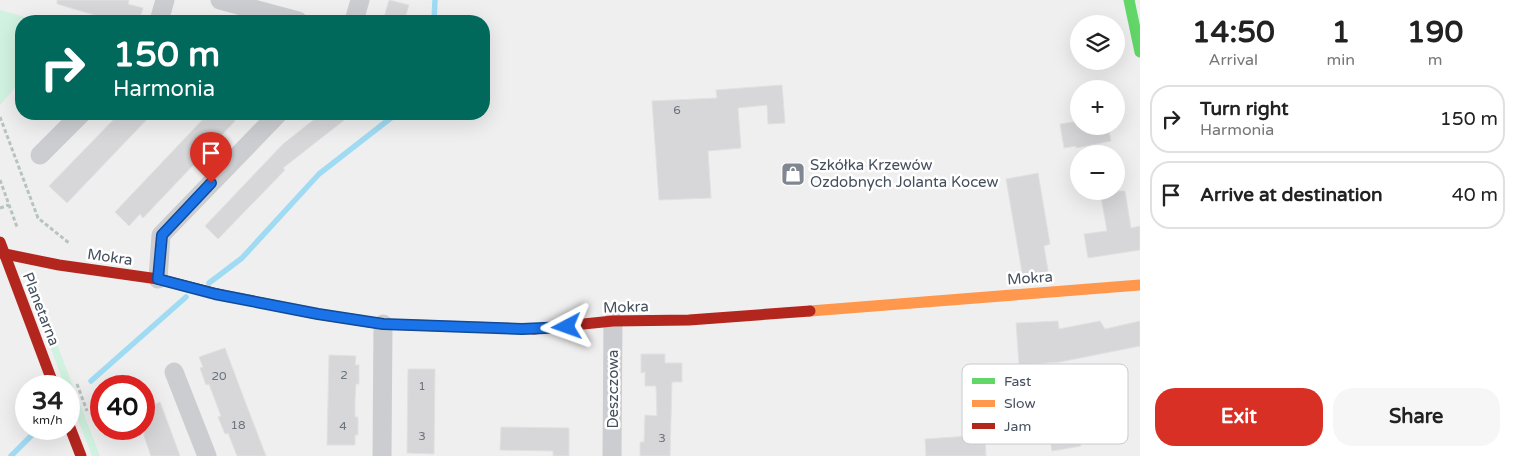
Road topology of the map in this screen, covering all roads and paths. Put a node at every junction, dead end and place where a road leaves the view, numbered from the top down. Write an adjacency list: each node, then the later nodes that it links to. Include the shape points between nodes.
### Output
1 (165, 0): 5 (street)
2 (220, 0): 6 (street)
3 (360, 0): 7 (street)
4 (1129, 0): 8 (street)
5 (161, 15)
6 (276, 15)
7 (356, 15)
8 (1140, 52)
9 (0, 117): 16 (path, via 38,218)
10 (75, 120): 12 (street)
11 (272, 120): 18 (street, via 162,235)
12 (40, 155)
13 (10, 205): 14 (path)
14 (0, 208)
15 (0, 242): 17 (street, Planetarna)
16 (72, 246)
17 (2, 253): 18 (street, Mokra); 23 (street, Planetarna)
18 (158, 279): 21 (street, Mokra, via 224,296)
19 (1140, 285): 20 (street, Mokra, via 689,320)
20 (614, 321): 21 (street, Mokra, via 522,329); 28 (street, Deszczowa)
21 (383, 324): 27 (street)
22 (174, 372): 26 (street)
23 (50, 375)
24 (74, 440): 25 (street)
25 (80, 456)
26 (207, 456)
27 (382, 456)
28 (612, 456)

